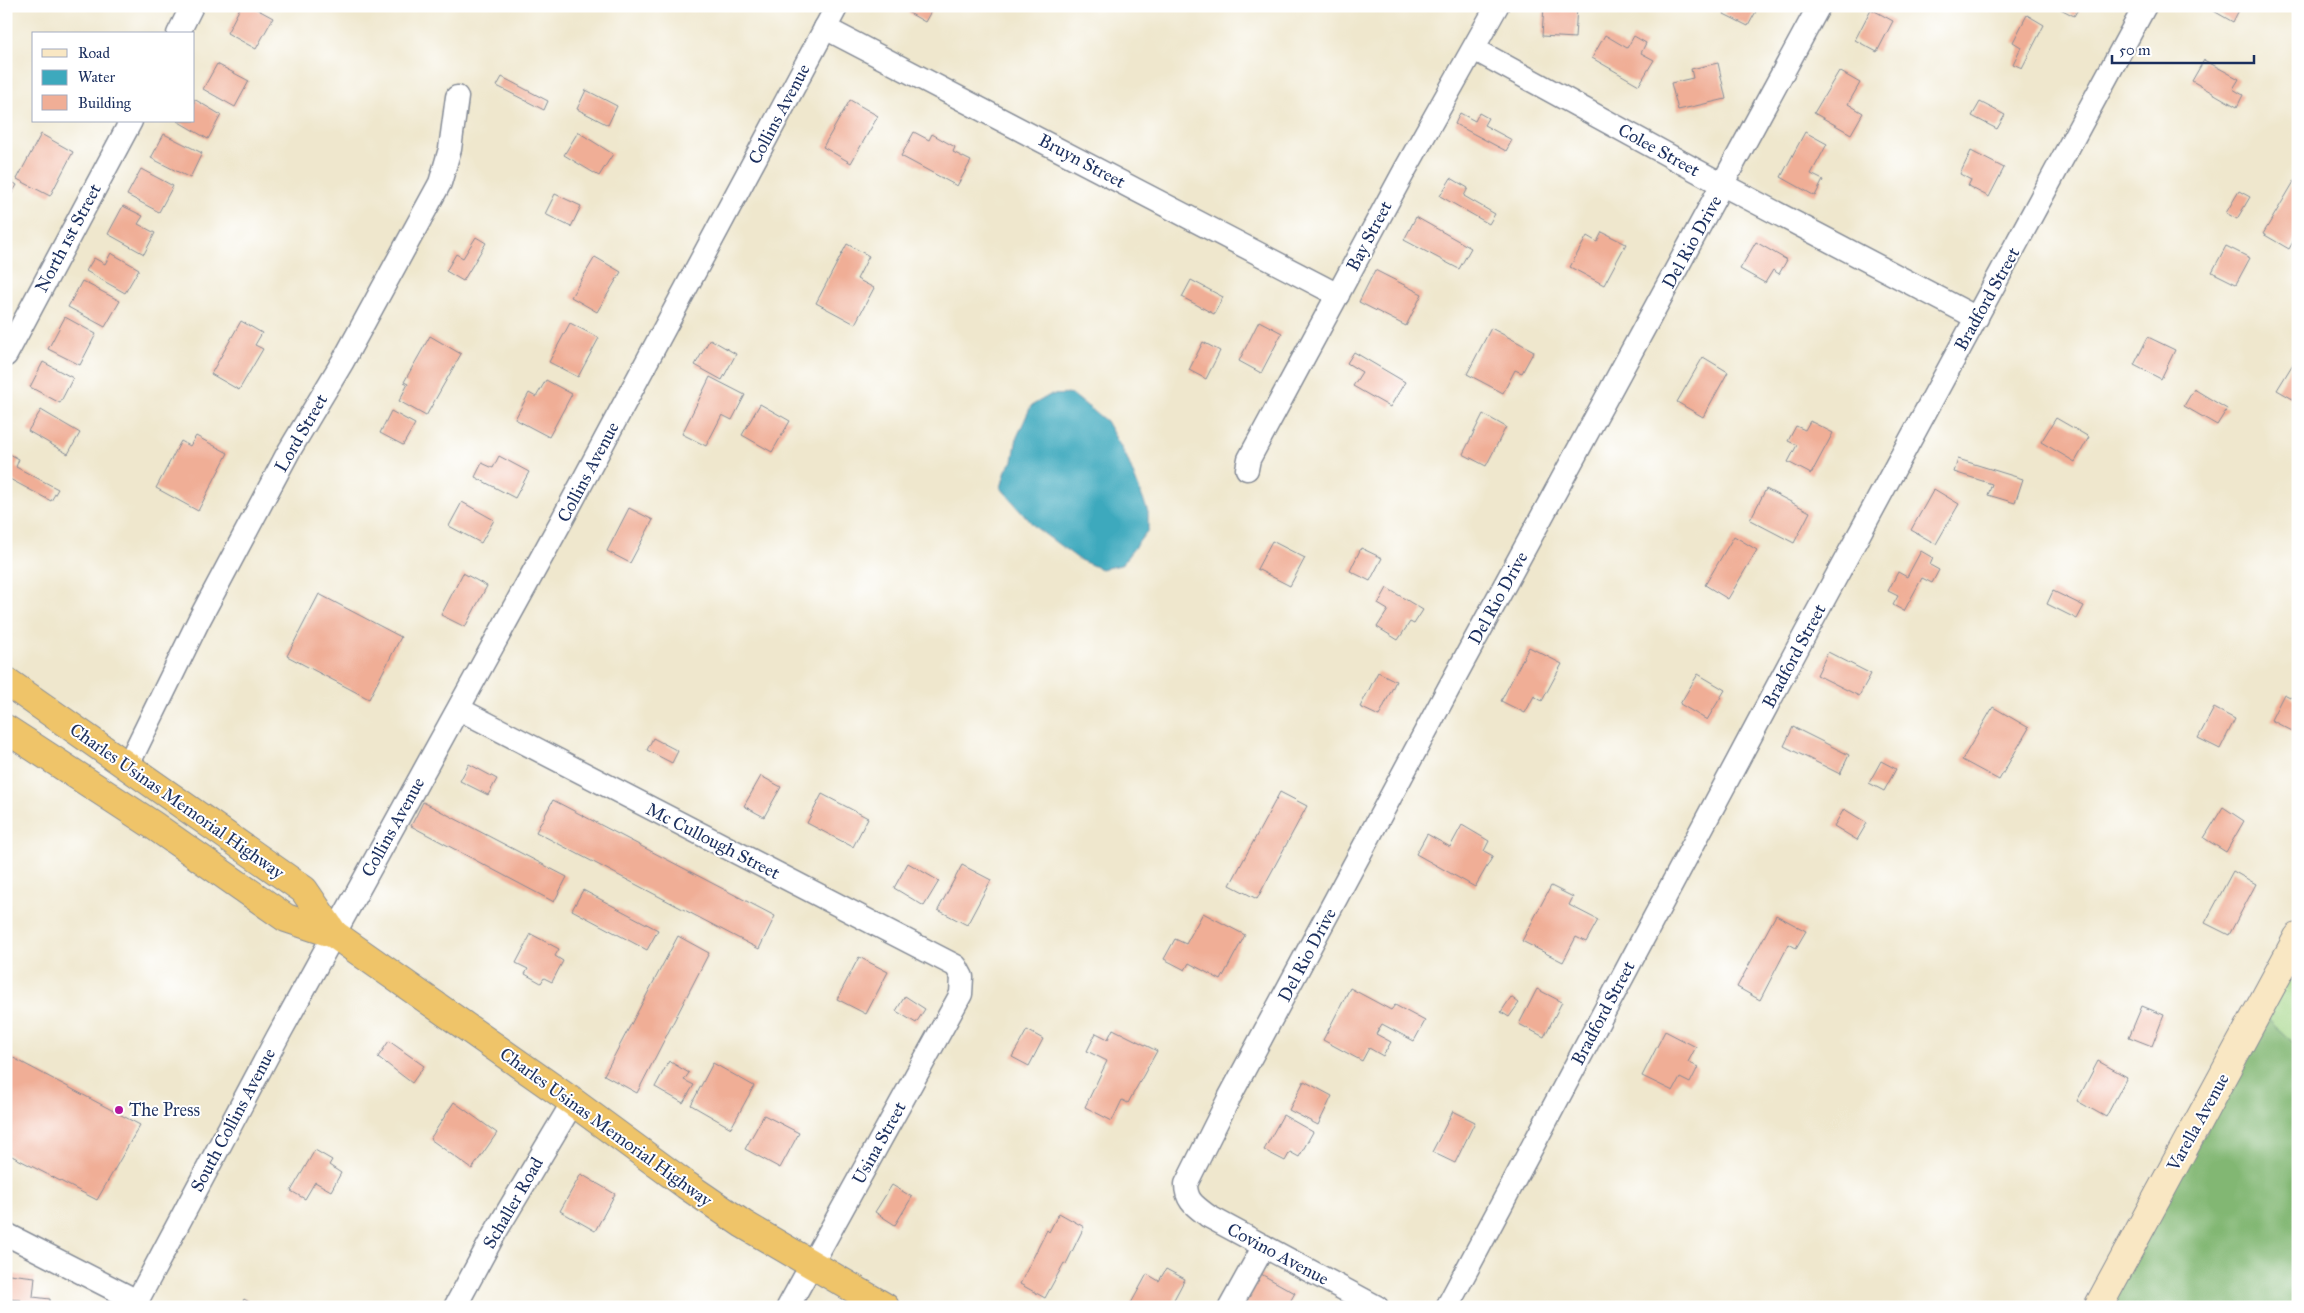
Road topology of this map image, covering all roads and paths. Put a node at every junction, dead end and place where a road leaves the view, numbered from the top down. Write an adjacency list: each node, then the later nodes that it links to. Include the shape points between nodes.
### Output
1 (192, 6): 7 (street)
2 (837, 6): 6 (street, Collins Avenue)
3 (1497, 6): 8 (street, Bay Street)
4 (1819, 6): 11 (street, Del Rio Drive)
5 (2145, 6): 13 (street, Bradford Street)
6 (825, 28): 12 (street, Bruyn Street); 17 (street, Collins Avenue)
7 (179, 32)
8 (1474, 49): 11 (street, Colee Street); 12 (street, Bay Street)
9 (457, 97): 19 (street, Lord Street, via 450,149 440,183 343,361 289,451 208,603)
10 (130, 122): 14 (street, North 1st Street)
11 (1723, 185): 13 (street, Colee Street); 24 (street, Del Rio Drive, via 1229,1098 1186,1184)
12 (1338, 296): 15 (street, Bay Street, via 1249,459)
13 (1977, 318): 34 (street, Bradford Street)
14 (6, 354)
15 (1247, 469)
16 (6, 681): 19 (highway, Charles Usinas Memorial Highway)
17 (459, 708): 20 (street, Collins Avenue); 22 (street, Mc Cullough Street, via 949,961)
18 (6, 729): 20 (highway, Charles Usinas Memorial Highway, via 154,825 286,918)
19 (128, 765): 20 (highway, Charles Usinas Memorial Highway, via 304,890)
20 (334, 934): 23 (highway, Charles Usinas Memorial Highway); 28 (street, South Collins Avenue)
21 (2298, 937): 35 (street, Varella Avenue)
22 (962, 977): 27 (street, Usina Street, via 960,994)
23 (573, 1102): 27 (highway, Charles Usinas Memorial Highway, via 734,1219); 29 (street, Schaller Road)
24 (1186, 1193): 26 (street, Covino Avenue, via 1189,1201 1208,1216)
25 (6, 1234): 28 (street)
26 (1264, 1246): 32 (street); 33 (street, Covino Avenue)
27 (812, 1265): 30 (street, Usina Street); 31 (highway, Charles Usinas Memorial Highway)
28 (136, 1304)
29 (455, 1307)
30 (788, 1307)
31 (885, 1307)
32 (1230, 1307)
33 (1377, 1307)
34 (1447, 1307)
35 (2098, 1307)

